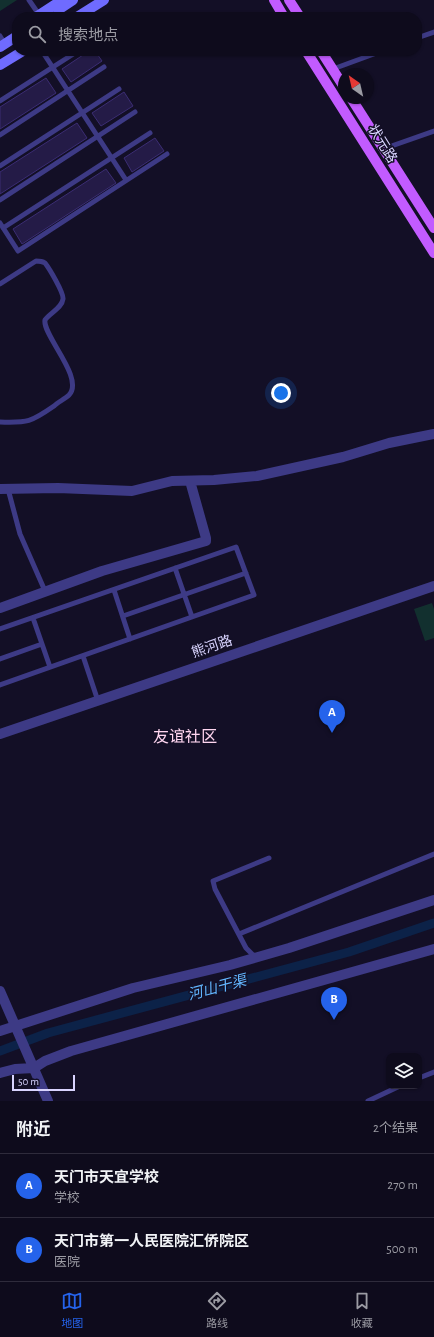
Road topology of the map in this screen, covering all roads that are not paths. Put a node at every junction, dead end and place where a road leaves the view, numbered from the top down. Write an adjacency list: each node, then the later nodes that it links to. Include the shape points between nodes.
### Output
1 (30, 0): 8 (lane)
2 (62, 0): 9 (main road)
3 (73, 0): 10 (main road)
4 (94, 0): 11 (main road)
5 (104, 0): 12 (main road)
6 (274, 0): 13 (main road)
7 (289, 0): 14 (main road)
8 (38, 12)
9 (46, 12)
10 (49, 12)
11 (75, 12)
12 (85, 12)
13 (281, 12)
14 (297, 12)
15 (434, 32): 17 (lane)
16 (12, 33): 19 (main road)
17 (422, 36)
18 (12, 38): 19 (main road)
19 (1, 41)
20 (12, 52): 27 (main road)
21 (15, 56): 28 (main road)
22 (45, 56): 29 (lane)
23 (70, 56): 29 (lane)
24 (309, 56): 51 (main road, 状元路)
25 (324, 56): 31 (main road)
26 (368, 56): 31 (lane)
27 (0, 59)
28 (0, 65)
29 (53, 67): 34 (lane); 35 (lane)
30 (104, 67): 34 (lane)
31 (333, 69): 32 (main road)
32 (338, 77)
33 (119, 89): 38 (lane)
34 (68, 91): 38 (lane); 41 (lane)
35 (0, 101)
36 (355, 104): 43 (main road, 状元路)
37 (135, 112): 42 (lane)
38 (82, 113): 42 (lane); 46 (lane)
39 (434, 131): 43 (lane)
40 (150, 133): 45 (lane)
41 (0, 135)
42 (98, 137): 45 (lane); 48 (lane)
43 (383, 149): 50 (main road, 状元路)
44 (167, 154): 47 (lane)
45 (112, 158): 47 (lane); 49 (lane)
46 (0, 166)
47 (126, 180): 49 (lane, via 18,250)
48 (0, 200)
49 (2, 225)
50 (434, 228)
51 (434, 253)
52 (0, 284): 53 (lane, via 36,261 46,264 61,290 63,299 60,306 45,320 45,329 63,357 72,386 69,395 35,418 24,423)
53 (0, 422)
54 (434, 434): 55 (street, via 256,476)
55 (190, 481): 56 (street, via 172,481 132,491); 61 (street, via 206,541 102,570)
56 (4, 489): 61 (lane)
57 (175, 568): 58 (lane, via 236,547); 60 (lane); 62 (lane)
58 (246, 573): 62 (lane); 65 (lane, via 254,595)
59 (434, 586): 74 (street, 熊河路)
60 (114, 590): 64 (lane); 66 (lane)
61 (45, 591): 63 (street)
62 (184, 594): 64 (lane); 65 (lane)
63 (0, 608)
64 (123, 616): 68 (lane)
65 (192, 617): 68 (lane)
66 (33, 618): 67 (lane); 69 (lane)
67 (0, 629)
68 (130, 639): 70 (lane)
69 (42, 644): 71 (lane); 72 (lane)
70 (83, 656): 72 (lane); 74 (lane)
71 (0, 659)
72 (50, 667): 73 (lane)
73 (0, 685)
74 (98, 701): 75 (street, 熊河路)
75 (0, 734)
76 (434, 854): 79 (lane)
77 (269, 858): 79 (lane, via 212,882)
78 (434, 900): 81 (street)
79 (239, 934): 81 (lane)
80 (434, 949): 85 (street, via 71,1051)
81 (255, 958): 83 (street, via 133,988)
82 (0, 991): 83 (street)
83 (16, 1028): 84 (street); 85 (street)
84 (0, 1031)
85 (33, 1066): 87 (street); 90 (street)
86 (434, 1072): 88 (lane)
87 (0, 1073)
88 (422, 1077)
89 (394, 1089): 91 (lane)
90 (48, 1101)
91 (368, 1101)

